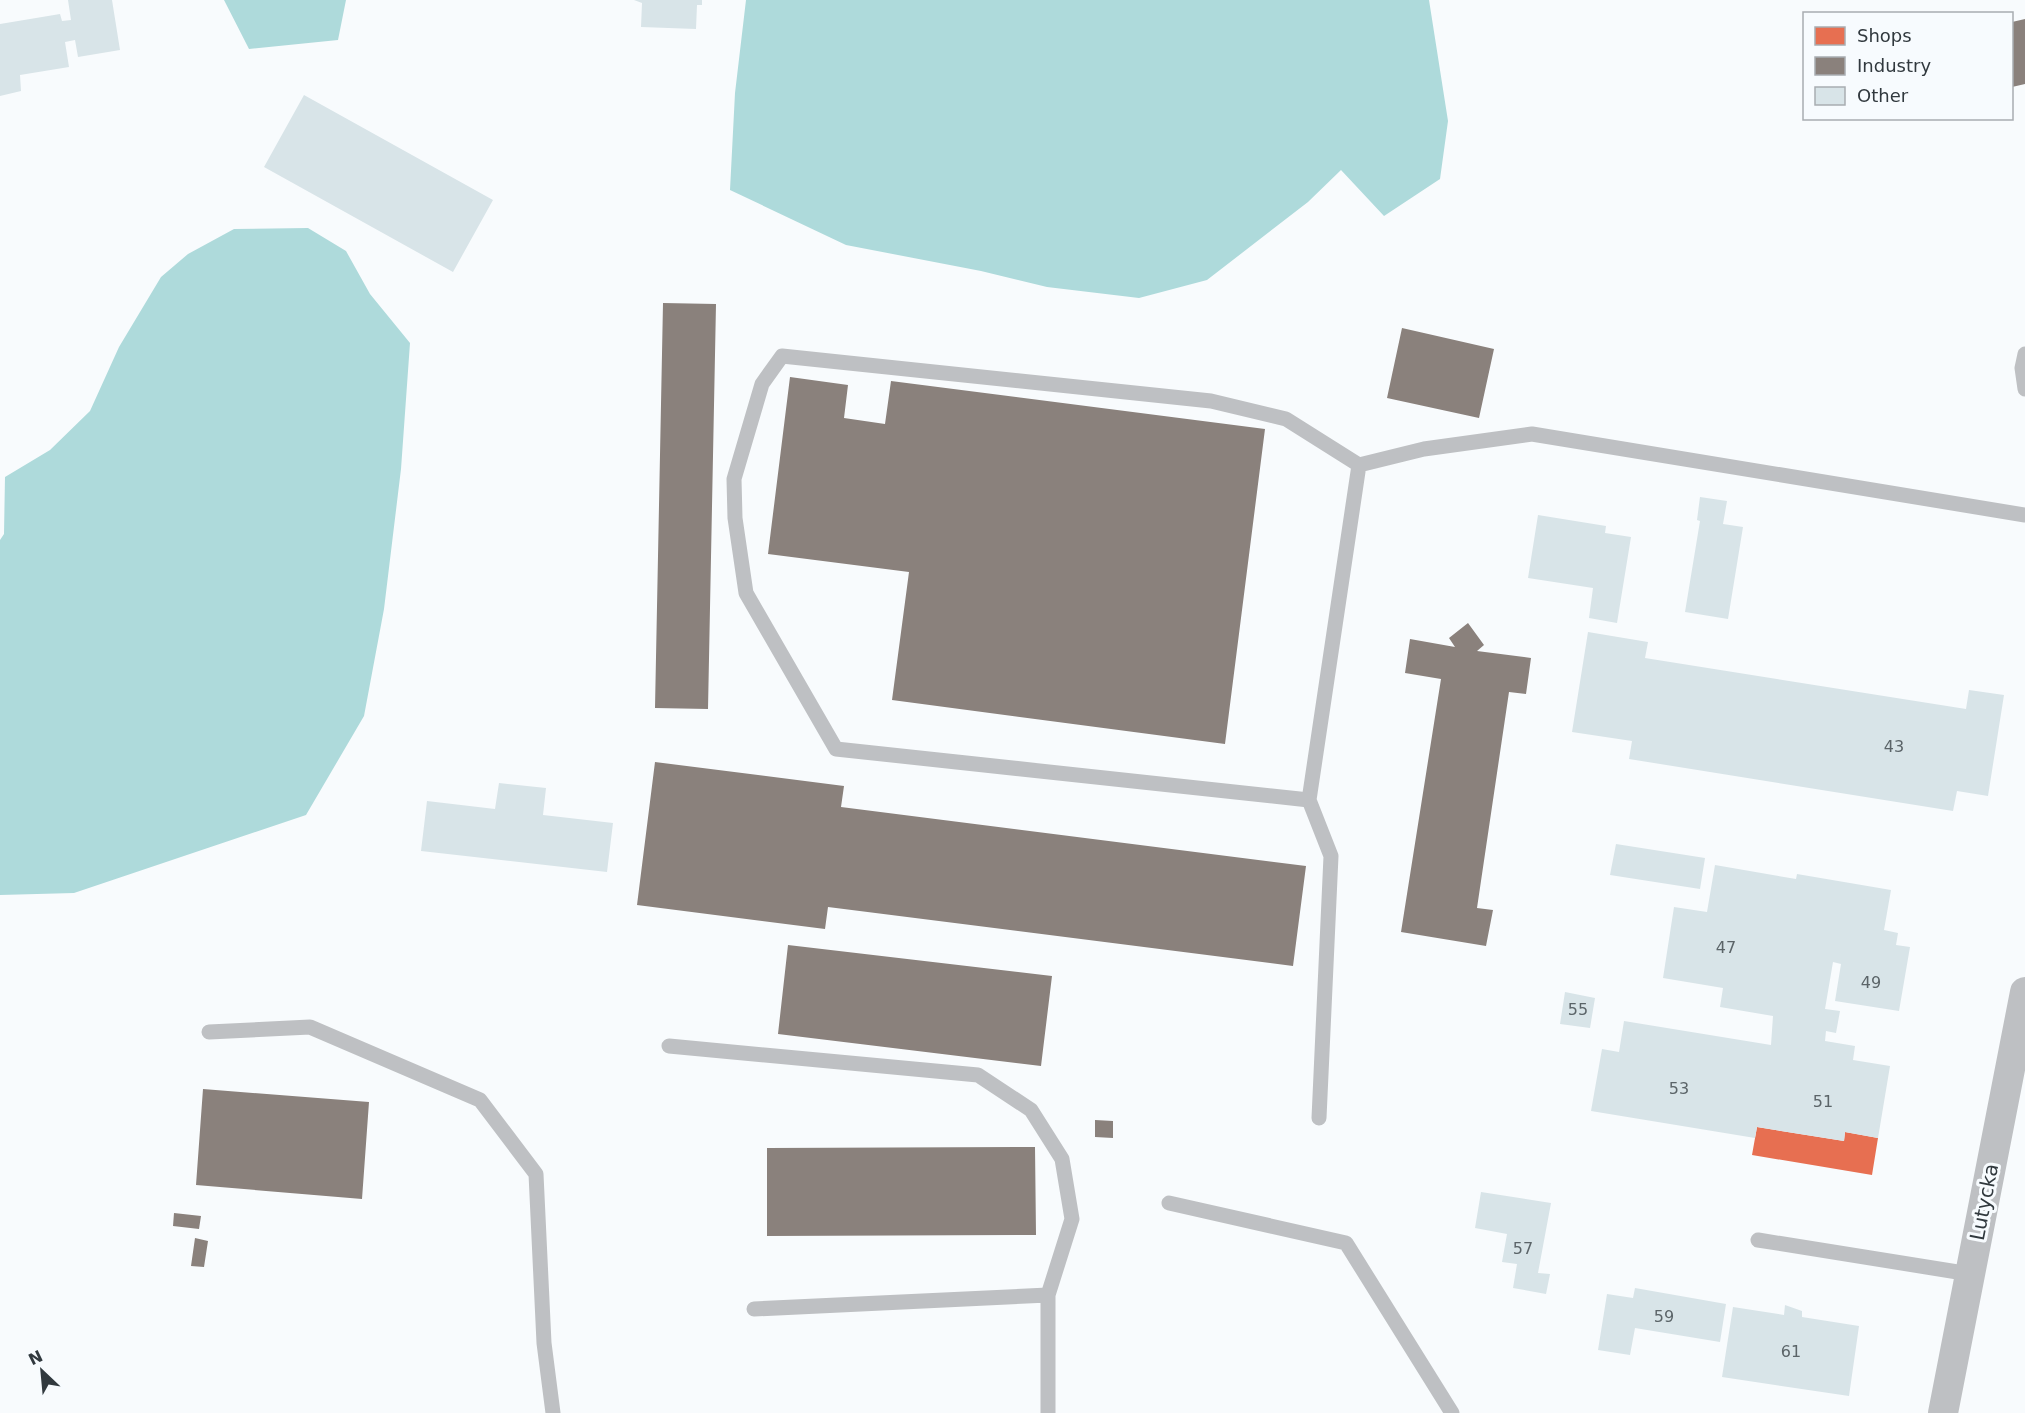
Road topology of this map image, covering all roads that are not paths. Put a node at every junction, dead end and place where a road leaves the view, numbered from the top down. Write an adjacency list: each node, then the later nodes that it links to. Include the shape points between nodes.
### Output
1 (2025, 354): 2 (lane)
2 (2025, 389)
3 (1359, 465): 4 (lane, via 1424,449 1532,434); 5 (lane); 5 (lane, via 1286,419 1211,401 782,356 762,384 734,479 735,518 746,593 836,749)
4 (2025, 515)
5 (1309, 800): 9 (lane, via 1332,856)
6 (2025, 992): 12 (street, Lutycka)
7 (209, 1032): 15 (lane, via 310,1027 480,1100 536,1174 544,1342)
8 (669, 1046): 13 (lane, via 978,1075 1031,1110 1062,1159 1072,1219)
9 (1319, 1118)
10 (1169, 1203): 17 (lane, via 1346,1243)
11 (1758, 1240): 12 (lane)
12 (1970, 1274): 18 (street, Lutycka)
13 (1048, 1295): 14 (lane); 16 (lane)
14 (754, 1309)
15 (553, 1413)
16 (1048, 1413)
17 (1452, 1413)
18 (1943, 1413)

